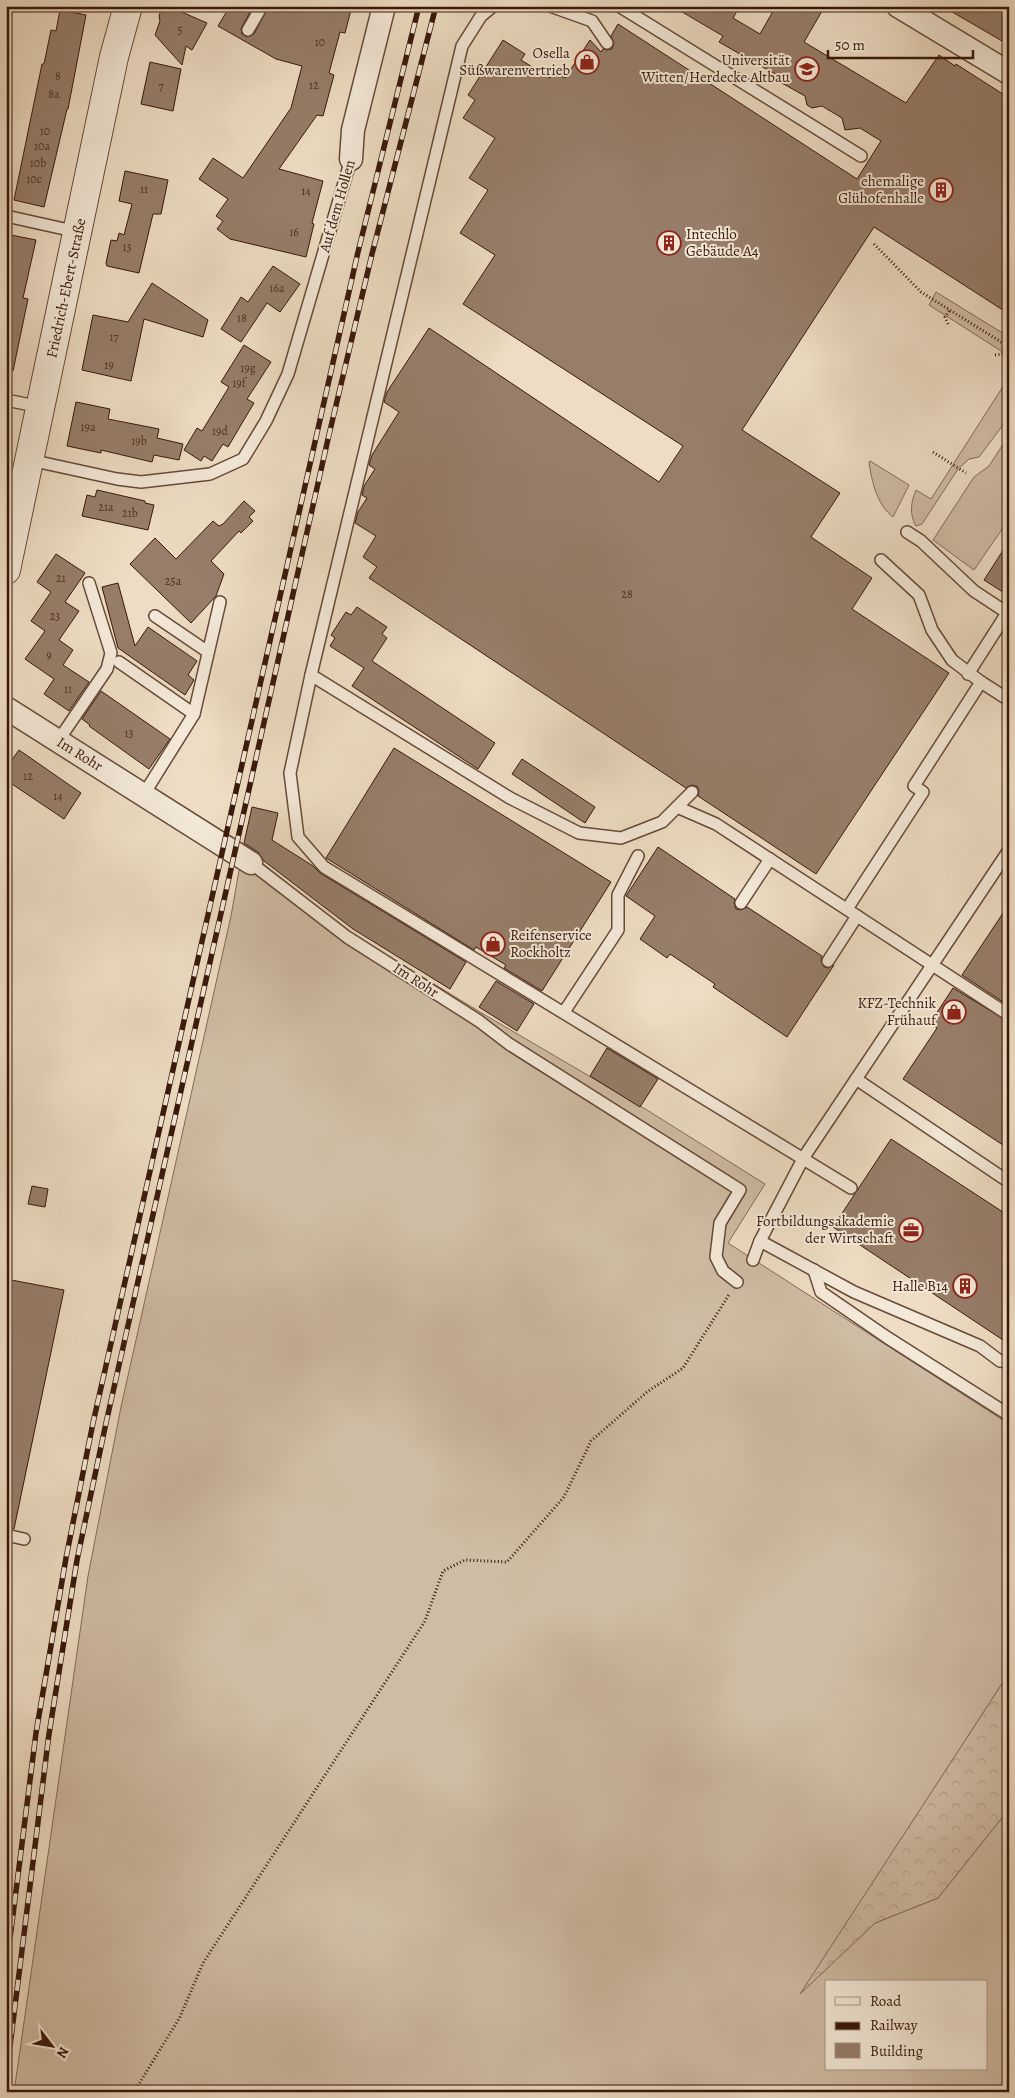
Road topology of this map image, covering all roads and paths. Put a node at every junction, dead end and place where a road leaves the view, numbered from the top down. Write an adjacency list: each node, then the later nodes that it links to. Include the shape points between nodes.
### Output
1 (128, 6): 14 (street, Friedrich-Ebert-Straße, via 114,57)
2 (262, 6): 8 (lane)
3 (384, 6): 12 (street, Auf dem Hollen, via 353,130)
4 (493, 6): 35 (lane, via 480,16 462,46)
5 (550, 6): 9 (lane, via 592,21)
6 (619, 6): 11 (lane)
7 (898, 6): 10 (street)
8 (248, 30)
9 (607, 43)
10 (1009, 73)
11 (861, 156)
12 (351, 159): 23 (lane, Auf dem Hollen, via 288,374 266,421 243,459 210,474 141,482)
13 (6, 216): 14 (lane)
14 (78, 232): 21 (street, Friedrich-Ebert-Straße)
15 (874, 244): 16 (path, via 921,292)
16 (950, 310): 17 (path, via 945,317); 18 (path)
17 (948, 324)
18 (1008, 347): 19 (path, via 1002,354)
19 (994, 354)
20 (6, 400): 21 (lane)
21 (41, 407): 23 (street, Friedrich-Ebert-Straße)
22 (933, 452): 24 (path)
23 (30, 460): 27 (street, Friedrich-Ebert-Straße)
24 (966, 472)
25 (907, 532): 30 (lane, via 974,591)
26 (882, 560): 34 (lane, via 919,595 932,630 952,660)
27 (6, 570)
28 (89, 583): 40 (lane, via 111,653 110,661)
29 (220, 602): 32 (lane)
30 (1008, 614): 34 (lane)
31 (155, 616): 32 (lane)
32 (208, 652): 39 (lane)
33 (119, 662): 39 (lane)
34 (968, 674): 36 (lane)
35 (311, 675): 43 (lane, via 510,798 579,833 621,838 662,822); 52 (lane, via 290,773 298,837 324,867)
36 (981, 682): 37 (lane); 49 (lane, via 914,786 923,792)
37 (1009, 700)
38 (6, 708): 40 (street, Im Rohr)
39 (194, 714): 42 (lane)
40 (58, 741): 42 (street, Im Rohr)
41 (692, 792): 43 (lane)
42 (144, 794): 47 (street, Im Rohr)
43 (677, 807): 46 (lane, via 716,824)
44 (1009, 850): 51 (lane)
45 (638, 856): 52 (lane, via 618,895 618,930)
46 (770, 859): 48 (lane); 49 (lane)
47 (251, 863): 61 (lane, Im Rohr, via 347,936 509,1044 740,1190 720,1223 716,1257 722,1271)
48 (741, 903)
49 (852, 913): 50 (lane); 51 (lane)
50 (828, 961)
51 (932, 965): 53 (lane); 54 (lane)
52 (564, 1012): 55 (lane)
53 (1009, 1015)
54 (856, 1079): 55 (lane); 56 (lane)
55 (804, 1157): 57 (lane); 58 (lane)
56 (1009, 1182)
57 (852, 1188)
58 (760, 1241): 59 (lane); 60 (lane)
59 (753, 1260)
60 (814, 1270): 62 (lane, via 854,1292 980,1346 1000,1361); 63 (lane, via 821,1292)
61 (737, 1282): 66 (path, via 683,1368 647,1392 591,1441 564,1497 507,1562 464,1560 443,1571 425,1621 203,1964 180,2017)
62 (1009, 1362)
63 (1009, 1415)
64 (6, 1535): 65 (lane)
65 (24, 1539)
66 (134, 2092)

